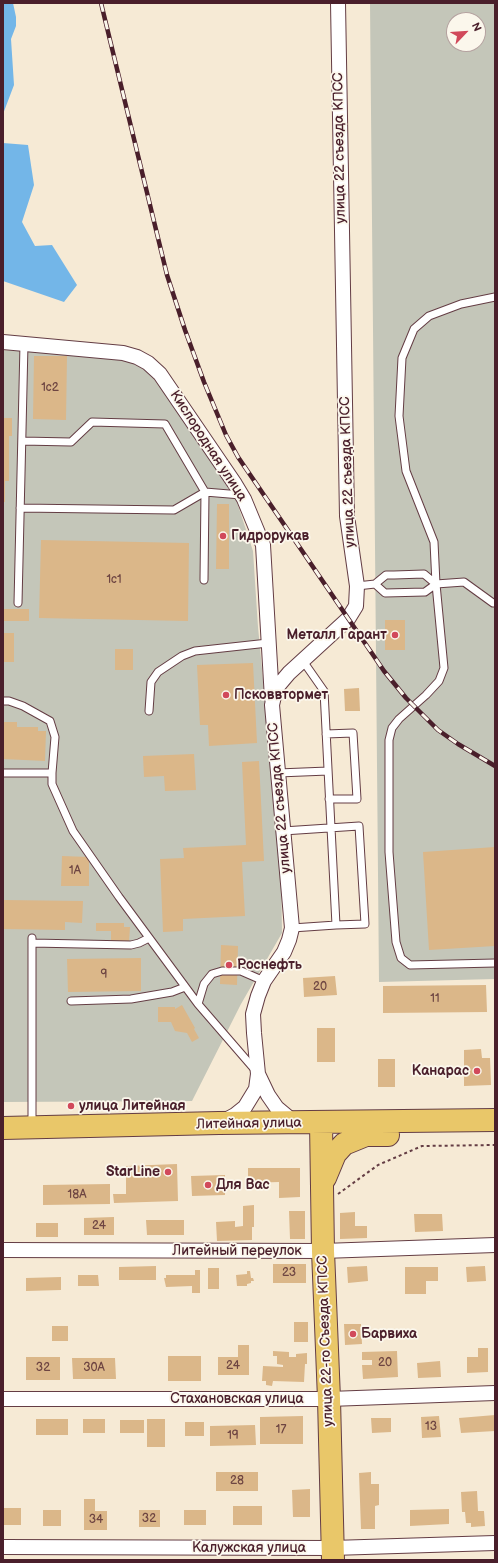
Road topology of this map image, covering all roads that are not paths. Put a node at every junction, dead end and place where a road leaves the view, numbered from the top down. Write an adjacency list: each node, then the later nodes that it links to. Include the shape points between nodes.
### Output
1 (338, 3): 12 (street, улица 22 съезда КПСС, via 347,516)
2 (495, 297): 11 (lane, via 461,304 428,316 414,329 402,358 399,416 406,471 434,542)
3 (3, 342): 4 (street, Кислородная улица)
4 (24, 344): 5 (lane); 7 (street, Кислородная улица, via 123,353 148,363 160,374)
5 (22, 441): 6 (lane, via 71,442 92,422 165,424); 8 (lane)
6 (205, 492): 7 (lane); 8 (lane, via 174,510); 9 (lane)
7 (242, 495): 15 (street, Кислородная улица, via 263,545)
8 (20, 508): 13 (lane)
9 (204, 580)
10 (376, 584): 11 (lane, via 385,593 425,592); 11 (lane, via 386,575 424,574); 12 (lane)
11 (436, 584): 14 (lane, via 464,582); 31 (lane, via 444,668 439,681 392,728 389,740 389,852 396,942 401,958 410,965)
12 (356, 586): 16 (street, улица 22 съезда КПСС, via 356,606 348,619)
13 (18, 603)
14 (495, 603)
15 (268, 643): 18 (street, Кислородная улица); 19 (lane, via 196,651 182,656 158,672 151,682)
16 (303, 660): 18 (street, улица 22 съезда КПСС, via 278,686); 20 (lane, via 324,691)
17 (3, 701): 23 (lane, via 23,706 50,721 55,737)
18 (272, 705): 24 (street, улица 22 съезда КПСС)
19 (149, 711)
20 (326, 734): 21 (lane); 25 (lane, via 353,733 357,798)
21 (328, 772): 24 (lane); 25 (lane)
22 (3, 773): 23 (lane)
23 (52, 773): 30 (lane, via 52,784 73,831)
24 (278, 773): 27 (street, улица 22 съезда КПСС)
25 (329, 799): 26 (lane)
26 (331, 828): 27 (lane); 28 (lane); 28 (lane, via 359,826 365,924)
27 (283, 831): 29 (street, улица 22 съезда КПСС)
28 (336, 925): 29 (lane)
29 (292, 928): 32 (street, улица 22 съезда КПСС, via 284,952)
30 (149, 938): 33 (lane); 43 (lane, via 138,944 32,941)
31 (495, 963)
32 (264, 981): 35 (lane, via 241,971 212,974 204,984); 36 (street, улица 22 съезда КПСС, via 254,1014)
33 (185, 987): 34 (lane, via 172,992 131,999); 35 (lane)
34 (72, 1001)
35 (198, 1004): 36 (lane)
36 (258, 1074): 39 (street, улица 22 съезда КПСС, via 277,1108); 41 (street, via 256,1089 246,1107)
37 (495, 1120): 38 (main road, Литейная улица)
38 (407, 1121): 40 (main road, Литейная улица); 44 (main road, via 400,1130 390,1135 366,1135 344,1144 335,1154)
39 (295, 1123): 40 (main road, Литейная улица); 41 (main road, Литейная улица)
40 (321, 1123): 44 (main road, улица 22-го Съезда КПСС)
41 (219, 1124): 43 (main road, Литейная улица)
42 (3, 1128): 43 (main road, Литейная улица)
43 (32, 1128)
44 (322, 1191): 47 (main road, улица 22-го Съезда КПСС)
45 (495, 1245): 47 (street, Литейный переулок)
46 (3, 1250): 47 (street, Литейный переулок)
47 (323, 1251): 50 (main road, улица 22-го Съезда КПСС)
48 (495, 1393): 50 (street, Стахановская улица)
49 (3, 1398): 50 (street, Стахановская улица)
50 (329, 1399): 53 (main road, улица 22-го Съезда КПСС)
51 (495, 1543): 53 (street, Калужская улица)
52 (3, 1547): 53 (street, Калужская улица)
53 (332, 1554)

